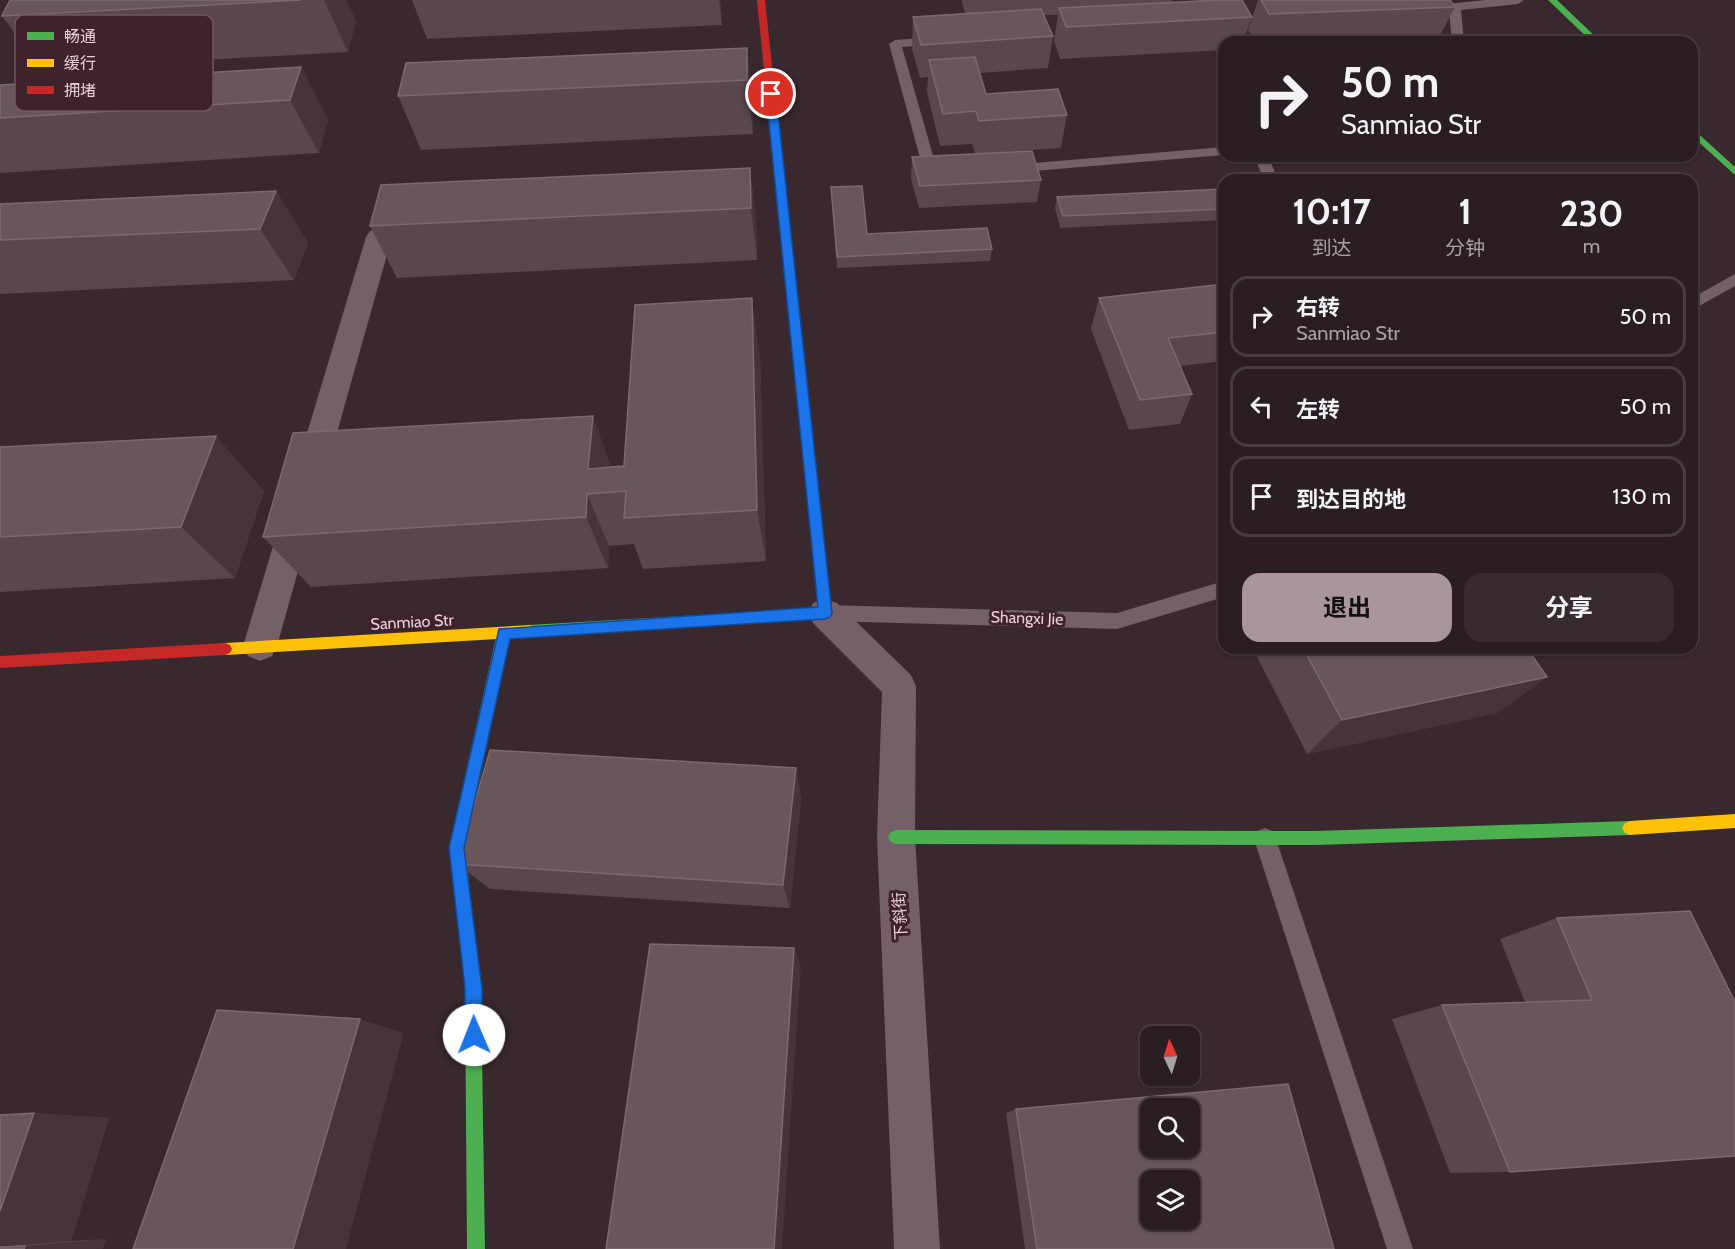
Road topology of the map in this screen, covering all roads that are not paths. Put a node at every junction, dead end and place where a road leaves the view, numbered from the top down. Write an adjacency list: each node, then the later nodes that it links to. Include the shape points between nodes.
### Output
1 (761, 0): 18 (street)
2 (1518, 0): 4 (lane)
3 (1552, 0): 7 (street)
4 (1455, 9): 5 (lane); 6 (lane)
5 (1420, 11)
6 (1457, 36)
7 (1591, 36)
8 (955, 40): 13 (lane, via 895,44 930,169)
9 (1698, 137): 12 (street)
10 (1218, 151): 11 (lane)
11 (994, 170)
12 (1735, 171)
13 (959, 173)
14 (378, 237): 20 (street)
15 (1735, 279): 16 (lane)
16 (1698, 301)
17 (1218, 591): 18 (lane, Shangxi Jie, via 1117,621)
18 (825, 613): 19 (street, Sanmiao Str); 23 (street, 下斜街, via 899,686)
19 (504, 633): 20 (street, Sanmiao Str); 25 (street, via 456,848 473,988)
20 (260, 646): 21 (street, Sanmiao Str)
21 (0, 662)
22 (1735, 821): 24 (street, via 1618,830)
23 (896, 837): 24 (street); 26 (street, 下斜街)
24 (1265, 839): 27 (lane)
25 (476, 1249)
26 (917, 1249)
27 (1400, 1249)

